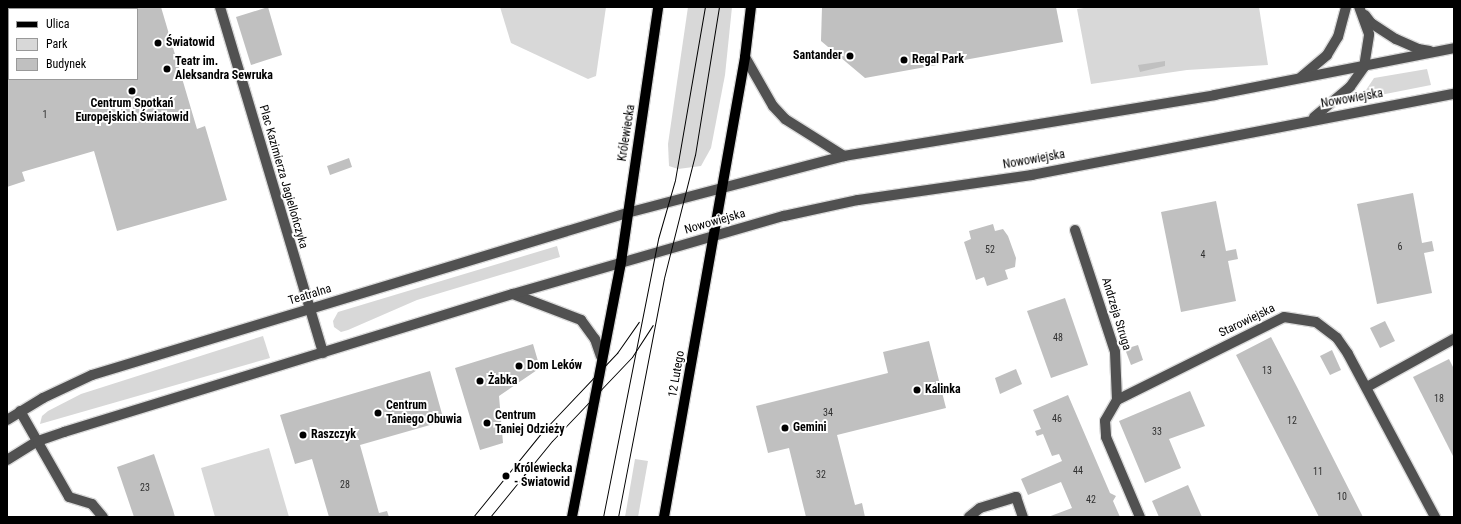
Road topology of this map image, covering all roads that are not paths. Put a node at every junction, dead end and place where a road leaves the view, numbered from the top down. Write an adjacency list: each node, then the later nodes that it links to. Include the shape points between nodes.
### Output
1 (220, 7): 20 (street, Plac Kazimierza Jagiellończyka)
2 (658, 7): 15 (main road, Królewiecka)
3 (751, 7): 8 (main road)
4 (1346, 7): 10 (street, via 1338,37 1327,55)
5 (1360, 9): 7 (street, via 1371,22 1396,39 1418,48); 9 (street, via 1369,34)
6 (1454, 48): 7 (street)
7 (1438, 51): 9 (street)
8 (745, 57): 13 (street, via 773,106 785,120); 14 (main road)
9 (1364, 67): 10 (street); 12 (street, via 1339,98)
10 (1298, 79): 13 (street)
11 (1454, 94): 12 (street, Nowowiejska)
12 (1311, 120): 17 (street, Nowowiejska, via 1032,175 858,200)
13 (844, 156): 14 (street)
14 (722, 189): 15 (street); 17 (main road)
15 (627, 213): 18 (main road, Królewiecka); 20 (street, Teatralna)
16 (1075, 230): 25 (street, Andrzeja Struga, via 1115,352)
17 (715, 235): 18 (street, Nowowiejska); 32 (main road, 12 Lutego)
18 (621, 262): 19 (street); 23 (main road)
19 (513, 294): 22 (street); 23 (street, via 581,320 595,338)
20 (309, 308): 22 (street, Plac Kazimierza Jagiellończyka); 26 (street, Teatralna, via 92,375)
21 (1454, 339): 24 (street)
22 (323, 353): 28 (street)
23 (601, 356): 31 (main road)
24 (1367, 387): 25 (street, Starowiejska, via 1337,338 1316,322 1284,317); 36 (street, Starowiejska)
25 (1117, 400): 35 (street, via 1104,421 1106,437)
26 (20, 411): 27 (street, Teatralna); 28 (street)
27 (7, 420)
28 (38, 441): 29 (street); 30 (street, via 69,497 92,504)
29 (8, 457)
30 (103, 517)
31 (572, 517)
32 (664, 517)
33 (969, 517): 34 (street, via 980,508 1016,497)
34 (1023, 517)
35 (1140, 517)
36 (1435, 517)

